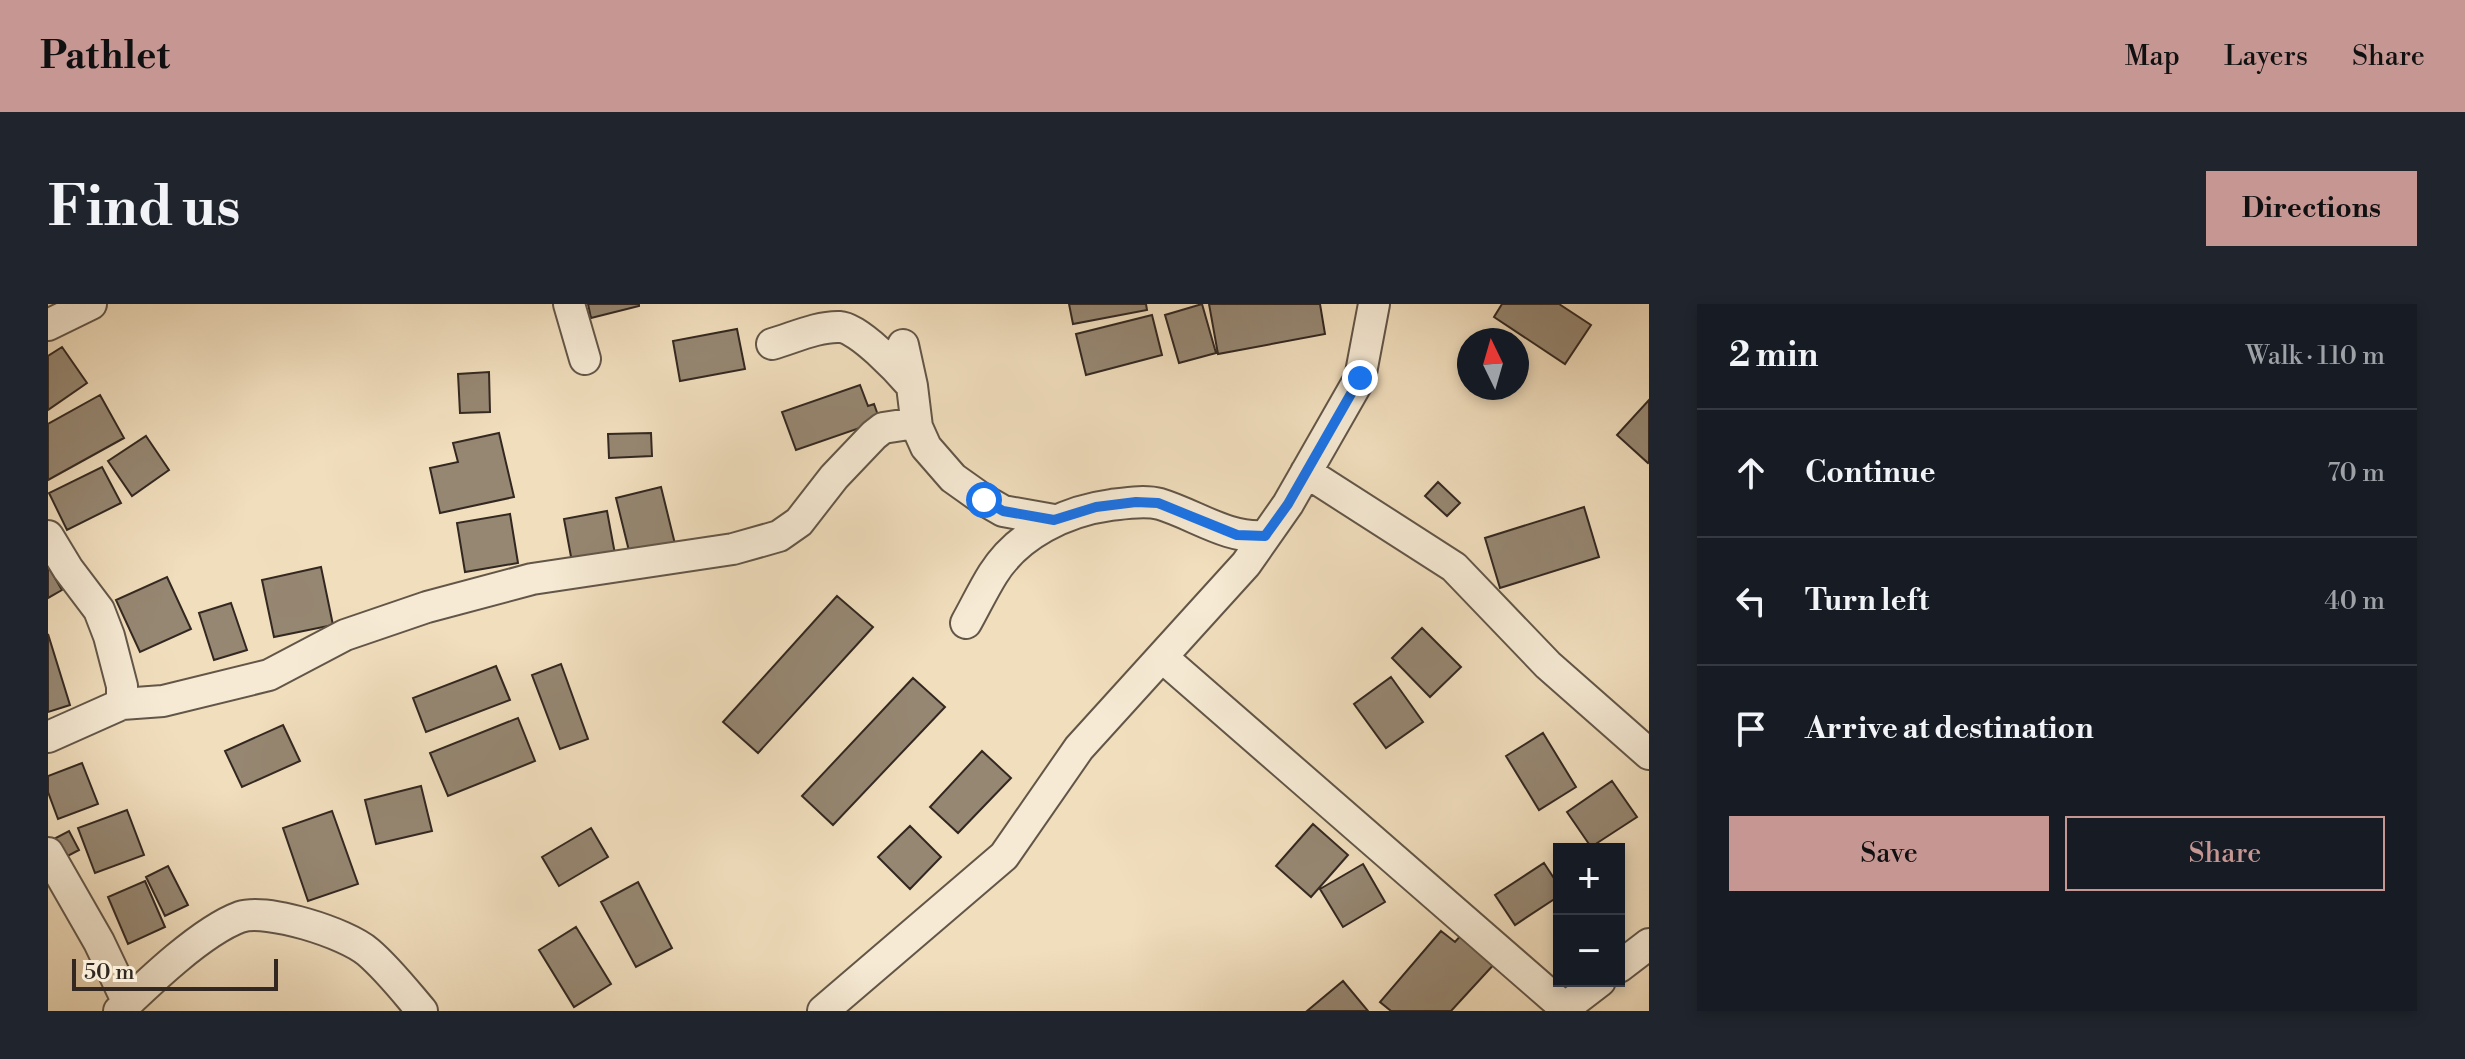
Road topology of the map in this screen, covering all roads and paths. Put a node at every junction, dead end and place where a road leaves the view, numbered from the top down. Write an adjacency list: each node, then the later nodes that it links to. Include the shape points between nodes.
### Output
1 (91, 304): 4 (street)
2 (569, 304): 7 (street)
3 (1374, 304): 10 (street, via 1360,378)
4 (48, 325)
5 (772, 344): 8 (street, via 840,327 854,331)
6 (903, 345): 8 (street)
7 (585, 359)
8 (912, 386): 9 (street)
9 (917, 427): 11 (street, via 926,447 953,478); 18 (street, via 883,428 799,522 759,543 532,579 345,635 269,675 163,701)
10 (1306, 472): 14 (street); 20 (street, via 1454,567 1548,665)
11 (1003, 511): 12 (street); 15 (street)
12 (1054, 520): 14 (street, via 1096,507 1158,503 1237,535); 15 (street)
13 (48, 536): 18 (street, via 99,610 122,686)
14 (1265, 536): 17 (street)
15 (1015, 546): 16 (street)
16 (966, 623)
17 (1162, 657): 25 (street, via 1079,748 1004,856); 27 (street)
18 (122, 704): 19 (street)
19 (48, 737)
20 (1649, 754)
21 (48, 853): 26 (street, via 99,942)
22 (1649, 944): 23 (street)
23 (1625, 962)
24 (1592, 987): 27 (street)
25 (838, 1006)
26 (124, 1007): 28 (street, via 194,945 239,917 257,914 323,929 366,950)
27 (1563, 1009)
28 (422, 1011)

